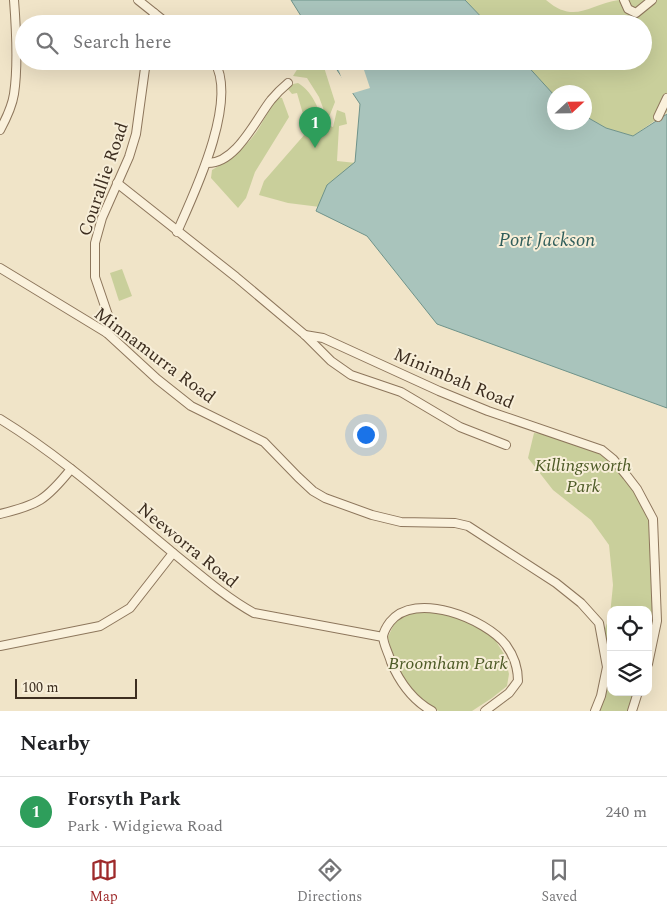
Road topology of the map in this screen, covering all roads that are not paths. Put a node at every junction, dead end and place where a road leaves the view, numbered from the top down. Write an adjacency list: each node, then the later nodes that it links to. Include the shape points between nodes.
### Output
1 (14, 0): 12 (street, via 14,93)
2 (138, 0): 5 (street)
3 (624, 0): 4 (street, via 628,9 636,13)
4 (652, 0)
5 (154, 13): 6 (street)
6 (157, 15)
7 (145, 70): 14 (street, Courallie Road, via 136,134)
8 (217, 70): 13 (street, via 221,90)
9 (288, 83): 13 (street, via 232,151 216,163)
10 (667, 98): 11 (street)
11 (658, 116)
12 (0, 130)
13 (207, 163): 15 (street)
14 (117, 183): 15 (street, Minimbah Road); 17 (street, Courallie Road, via 95,243 95,277 110,322)
15 (177, 232): 18 (street, Minimbah Road)
16 (0, 268): 17 (street, Minnamurra Road)
17 (107, 333): 30 (street, Minnamurra Road, via 191,406 264,442 313,491 325,498 401,522 468,526 582,603 600,623 608,667)
18 (305, 335): 20 (street, via 351,375 402,392 446,420); 26 (street, Minimbah Road, via 323,338 488,411 602,450 613,459 637,489 653,519 657,621)
19 (0, 419): 21 (street, Neeworra Road, via 38,443)
20 (506, 445)
21 (70, 469): 22 (street, via 58,485 38,502); 23 (street, Neeworra Road)
22 (0, 514)
23 (173, 552): 24 (street, Neeworra Road, via 254,613); 25 (street, via 130,608 100,626)
24 (383, 637): 28 (street, via 406,690); 29 (street, via 394,618 415,609 460,614 492,632 513,656 518,681 509,693)
25 (0, 646)
26 (652, 651)
27 (637, 696): 31 (street)
28 (432, 711)
29 (485, 711)
30 (595, 711)
31 (632, 711)

